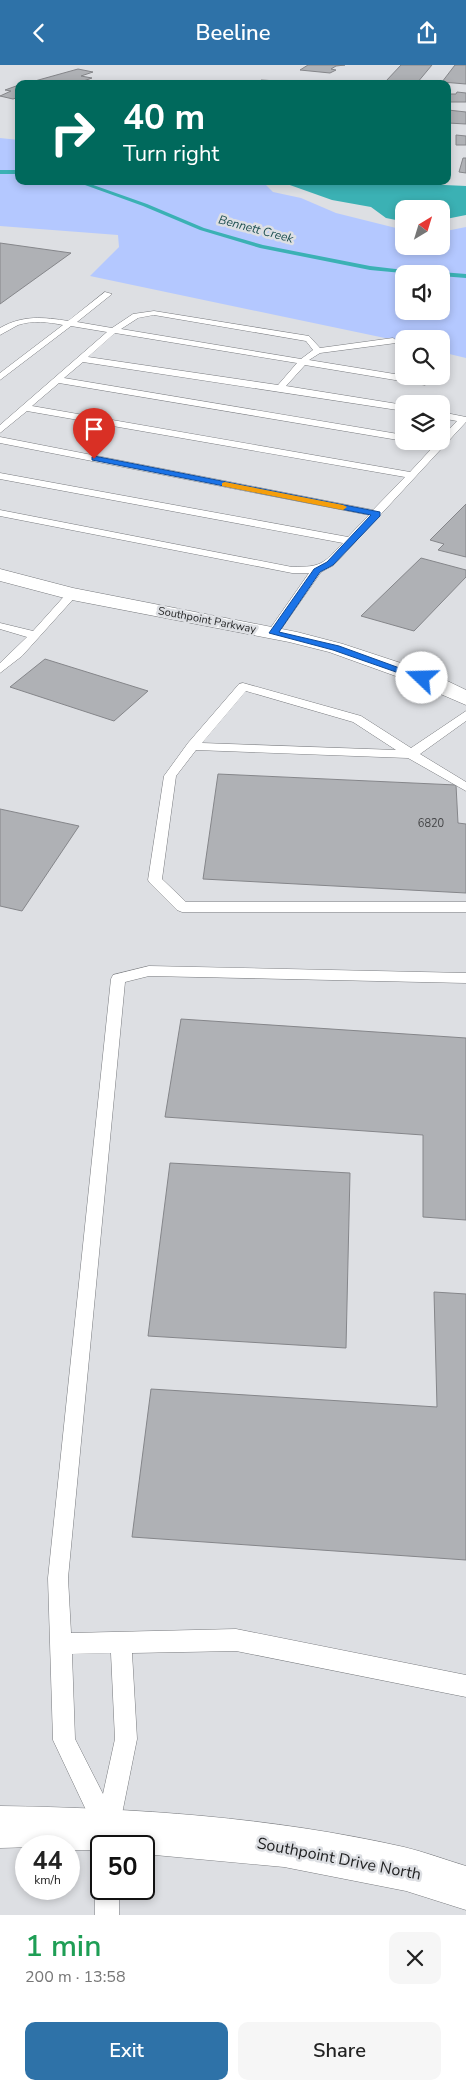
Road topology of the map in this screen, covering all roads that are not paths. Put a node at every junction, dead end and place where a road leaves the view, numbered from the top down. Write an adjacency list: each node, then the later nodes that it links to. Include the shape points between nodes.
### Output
1 (108, 294): 2 (lane)
2 (70, 323): 3 (lane); 4 (lane, via 24,320); 9 (lane)
3 (114, 331): 6 (lane, via 136,316 154,313 309,339); 7 (lane); 8 (lane)
4 (0, 332)
5 (393, 341): 6 (lane)
6 (318, 351): 8 (lane)
7 (82, 359): 11 (lane); 12 (lane)
8 (302, 363): 10 (lane); 12 (lane)
9 (0, 377)
10 (395, 377)
11 (57, 380): 14 (lane); 19 (lane)
12 (280, 388): 13 (lane)
13 (395, 407)
14 (25, 408): 17 (lane); 22 (lane)
15 (450, 416): 16 (lane)
16 (465, 418): 18 (lane)
17 (0, 430)
18 (450, 433)
19 (395, 436)
20 (0, 440): 25 (lane)
21 (434, 450): 22 (lane)
22 (412, 475): 25 (lane)
23 (0, 476): 26 (lane)
24 (0, 513): 27 (lane, via 292,570)
25 (377, 514): 26 (lane)
26 (351, 541): 27 (lane, via 330,563)
27 (317, 571): 31 (lane)
28 (0, 575): 29 (main road, Southpoint Parkway)
29 (72, 594): 31 (main road, Southpoint Parkway); 32 (lane)
30 (0, 626): 32 (lane)
31 (274, 633): 34 (main road, Southpoint Parkway, via 377,661)
32 (35, 635): 33 (lane)
33 (0, 669)
34 (466, 698)
35 (466, 715): 37 (lane)
36 (192, 746): 37 (lane); 37 (lane, via 243,687 357,719); 39 (lane, via 170,776 155,881 182,907)
37 (411, 754): 38 (lane)
38 (466, 787)
39 (466, 907)
40 (466, 978): 42 (lane, via 149,971 118,979 58,1578)
41 (121, 1643): 42 (lane); 43 (lane, via 236,1640); 46 (lane, via 126,1739)
42 (61, 1644): 45 (lane, via 64,1740)
43 (466, 1686)
44 (0, 1827): 47 (main road, Southpoint Drive North)
45 (106, 1835)
46 (108, 1835)
47 (90, 1836)
48 (155, 1840): 49 (main road, Southpoint Drive North, via 284,1845 406,1869)
49 (466, 1888)
50 (107, 1900): 51 (lane)
51 (107, 1915)

